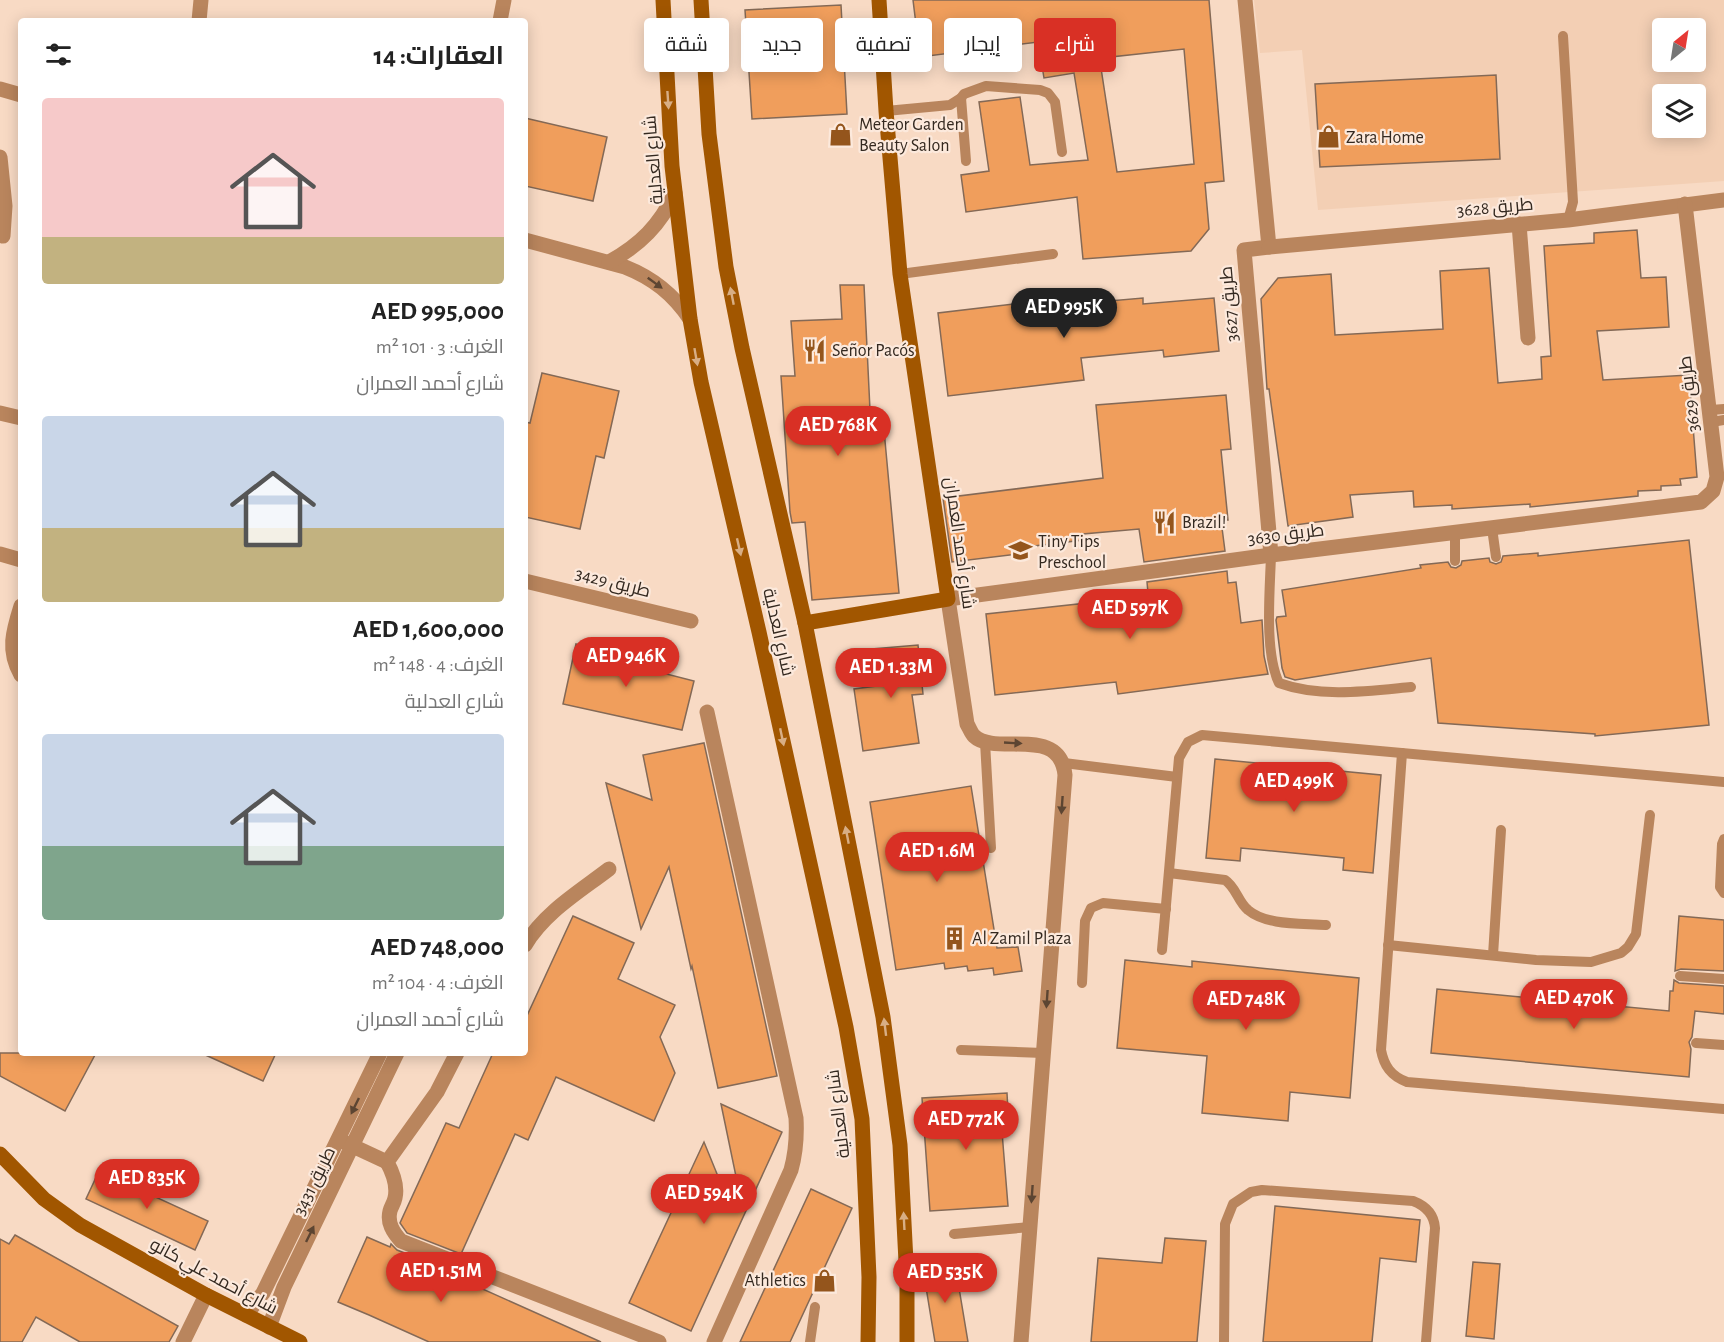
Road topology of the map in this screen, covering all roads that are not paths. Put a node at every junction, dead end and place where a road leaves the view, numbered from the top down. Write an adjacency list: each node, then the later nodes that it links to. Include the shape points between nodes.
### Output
1 (201, 0): 7 (street)
2 (504, 0): 8 (street)
3 (663, 0): 17 (main road, شارع العدلية, one-way to 17)
4 (701, 0): 46 (main road, شارع العدلية, one-way to 4, via 726,267 709,134)
5 (879, 0): 13 (main road, شارع أحمد العمران)
6 (1245, 0): 24 (street)
7 (199, 18)
8 (501, 18)
9 (1563, 36): 20 (lane, via 1573,202)
10 (0, 89): 11 (street)
11 (18, 94)
12 (961, 98): 13 (lane, via 950,105); 14 (lane, via 986,86 1032,88 1048,93 1055,102); 16 (lane)
13 (886, 111): 27 (main road, شارع أحمد العمران)
14 (1062, 152)
15 (0, 157): 22 (street, via 5,206)
16 (966, 161)
17 (675, 193): 26 (street, via 642,241); 28 (main road, شارع العدلية)
18 (1724, 200): 19 (street, طريق 3628)
19 (1685, 204): 20 (street, طريق 3628); 31 (street, طريق 3629)
20 (1568, 220): 21 (street, طريق 3628)
21 (1519, 224): 24 (street, طريق 3628); 29 (street)
22 (3, 236)
23 (528, 241): 26 (street)
24 (1269, 247): 38 (street, طريق 3627, via 1244,250)
25 (1053, 254): 27 (lane)
26 (609, 262): 28 (street, one-way to 28, via 656,282)
27 (900, 274): 43 (main road, شارع أحمد العمران)
28 (690, 319): 95 (main road, شارع العدلية, one-way to 95, via 846,1027 862,1119)
29 (1528, 338)
30 (0, 413): 32 (street)
31 (1718, 415): 33 (street, طريق 3629)
32 (18, 417)
33 (1721, 477): 34 (street, طريق 3629)
34 (1701, 502): 35 (street, طريق 3630)
35 (1492, 528): 36 (street, طريق 3630); 39 (lane)
36 (1455, 532): 38 (street, طريق 3630); 41 (lane)
37 (0, 554): 40 (street)
38 (1270, 555): 43 (street, طريق 3630); 49 (lane, via 1269,625 1279,683 1308,690 1357,692)
39 (1496, 557)
40 (18, 559)
41 (1455, 561)
42 (528, 582): 45 (street, طريق 3429)
43 (948, 599): 46 (main road, طريق 3630); 51 (street, شارع أحمد العمران, via 967,724 973,736)
44 (18, 616): 47 (street)
45 (691, 621)
46 (805, 623): 96 (main road, شارع العدلية, one-way to 46, via 900,1145 884,1017)
47 (7, 660): 48 (street)
48 (18, 672)
49 (1411, 687)
50 (707, 712): 93 (street, via 797,1136 791,1170)
51 (985, 742): 53 (street, one-way to 53, via 1045,748 1059,755); 59 (lane)
52 (1402, 753): 54 (lane, via 1203,735 1182,749); 55 (lane); 66 (lane)
53 (1064, 763): 54 (lane); 75 (street, one-way to 75)
54 (1177, 777): 61 (lane)
55 (1724, 782)
56 (1650, 815): 68 (lane, via 1636,934 1628,947 1591,962)
57 (1502, 830): 68 (lane)
58 (1724, 840): 62 (lane, via 1720,887)
59 (991, 848)
60 (609, 868): 65 (street, via 550,914)
61 (1169, 873): 63 (lane); 64 (lane, via 1225,880 1246,909 1267,920)
62 (1724, 893)
63 (1166, 909): 67 (lane); 71 (lane, via 1103,903 1091,908 1085,921)
64 (1326, 925)
65 (528, 940)
66 (1388, 945): 68 (lane); 79 (lane, via 1381,1050 1386,1066 1398,1079)
67 (1162, 950)
68 (1493, 955)
69 (1680, 976): 70 (lane)
70 (1724, 979)
71 (1082, 983)
72 (1695, 1043): 73 (lane)
73 (1724, 1045)
74 (961, 1050): 75 (lane)
75 (1043, 1053): 84 (street, one-way to 84)
76 (379, 1056): 80 (street, one-way to 80)
77 (397, 1056): 81 (street, طريق 3431)
78 (455, 1056): 83 (street, via 437,1092)
79 (1724, 1110)
80 (338, 1140): 81 (street); 88 (street, via 263,1293)
81 (353, 1147): 83 (street); 89 (street, طريق 3431, one-way to 81, via 278,1300)
82 (0, 1154): 86 (main road, شارع أحمد علي كانو, via 44,1198 80,1225)
83 (387, 1162): 92 (street, via 395,1177 391,1227 401,1241)
84 (1030, 1227): 85 (lane); 97 (street)
85 (954, 1234)
86 (206, 1295): 88 (main road, شارع أحمد علي كانو); 90 (street)
87 (815, 1307): 94 (lane)
88 (246, 1315): 89 (main road, شارع أحمد علي كانو)
89 (269, 1327): 91 (main road, شارع أحمد علي كانو)
90 (183, 1342)
91 (300, 1342)
92 (659, 1342)
93 (714, 1342)
94 (810, 1342)
95 (868, 1342)
96 (907, 1342)
97 (1021, 1342)
98 (1224, 1342): 99 (lane, via 1225,1224 1233,1204 1262,1190 1413,1201 1426,1208 1435,1228)
99 (1426, 1342)

